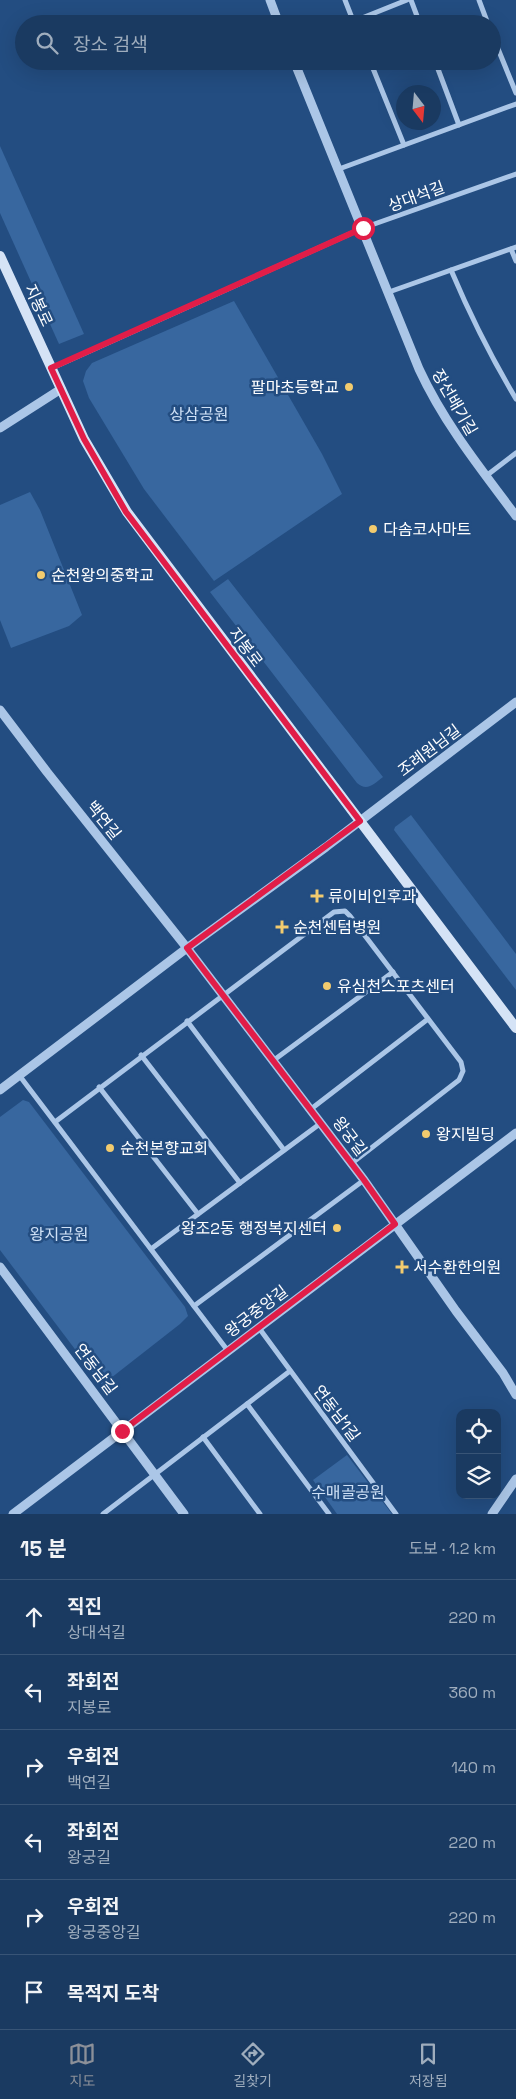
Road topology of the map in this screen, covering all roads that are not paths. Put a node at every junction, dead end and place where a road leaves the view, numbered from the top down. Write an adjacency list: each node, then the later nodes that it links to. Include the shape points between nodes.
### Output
1 (270, 0): 6 (street)
2 (345, 0): 7 (street)
3 (407, 0): 8 (street)
4 (411, 0): 9 (street)
5 (479, 0): 10 (street)
6 (276, 15)
7 (351, 15)
8 (372, 15)
9 (417, 15)
10 (485, 15)
11 (501, 56): 15 (street)
12 (298, 70): 19 (street, 장선배기길)
13 (374, 70): 18 (street)
14 (438, 70): 17 (street)
15 (516, 93)
16 (516, 104): 17 (street)
17 (459, 125): 18 (street)
18 (404, 145): 19 (street)
19 (340, 169): 21 (street, 장선배기길)
20 (516, 174): 21 (street, 상대석길)
21 (363, 228): 26 (street, 장선배기길); 27 (street, 상대석길)
22 (514, 248): 24 (street); 25 (street)
23 (0, 256): 27 (main road, 지봉로)
24 (516, 261)
25 (452, 270): 26 (street); 29 (street, via 469,314)
26 (389, 292): 32 (street, 장선배기길, via 433,400)
27 (51, 368): 28 (main road, 지봉로)
28 (61, 389): 30 (street); 36 (main road, 지봉로, via 84,439 142,535)
29 (516, 399)
30 (0, 428)
31 (516, 453): 32 (street)
32 (486, 476): 33 (street, 장선배기길)
33 (516, 516)
34 (516, 702): 36 (street, 조례원님길)
35 (0, 710): 37 (street, 백연길)
36 (360, 821): 37 (street); 42 (main road, 지봉로)
37 (187, 948): 39 (street, 왕궁길); 45 (street)
38 (393, 972): 39 (street, via 350,916 338,911); 40 (street); 44 (street)
39 (223, 996): 41 (street); 44 (street, 왕궁길)
40 (428, 1018): 48 (street); 53 (street, via 462,1062 462,1076)
41 (187, 1021): 43 (street); 52 (street)
42 (516, 1028)
43 (141, 1055): 46 (street); 55 (street)
44 (274, 1060): 48 (street, 왕궁길)
45 (19, 1075): 47 (street); 49 (street)
46 (99, 1087): 49 (street); 56 (street)
47 (0, 1090)
48 (310, 1109): 50 (street, 왕궁길)
49 (55, 1122): 58 (street)
50 (321, 1123): 52 (street); 53 (street, 왕궁길)
51 (516, 1132): 57 (street, 왕궁중앙길)
52 (284, 1150): 55 (street)
53 (352, 1163): 54 (street, 왕궁길)
54 (364, 1180): 57 (street, 왕궁길); 60 (street)
55 (240, 1183): 56 (street)
56 (198, 1214): 58 (street)
57 (395, 1224): 61 (street, 왕궁중앙길); 64 (street, 왕궁길)
58 (151, 1249): 60 (street)
59 (0, 1267): 66 (street, 연동남길)
60 (194, 1306): 62 (street)
61 (259, 1328): 62 (street, 왕궁중앙길); 63 (street, 연동남1길)
62 (228, 1351): 66 (street, 왕궁중앙길)
63 (290, 1371): 65 (street); 75 (street, 연동남1길)
64 (516, 1395)
65 (247, 1404): 67 (street); 74 (street)
66 (122, 1431): 68 (street, 연동남길); 70 (street, 왕궁중앙길)
67 (203, 1437): 68 (street); 73 (street)
68 (154, 1474): 71 (street); 72 (street, 연동남길)
69 (516, 1479): 76 (street)
70 (13, 1514)
71 (103, 1514)
72 (184, 1514)
73 (260, 1514)
74 (329, 1514)
75 (396, 1514)
76 (492, 1514)

